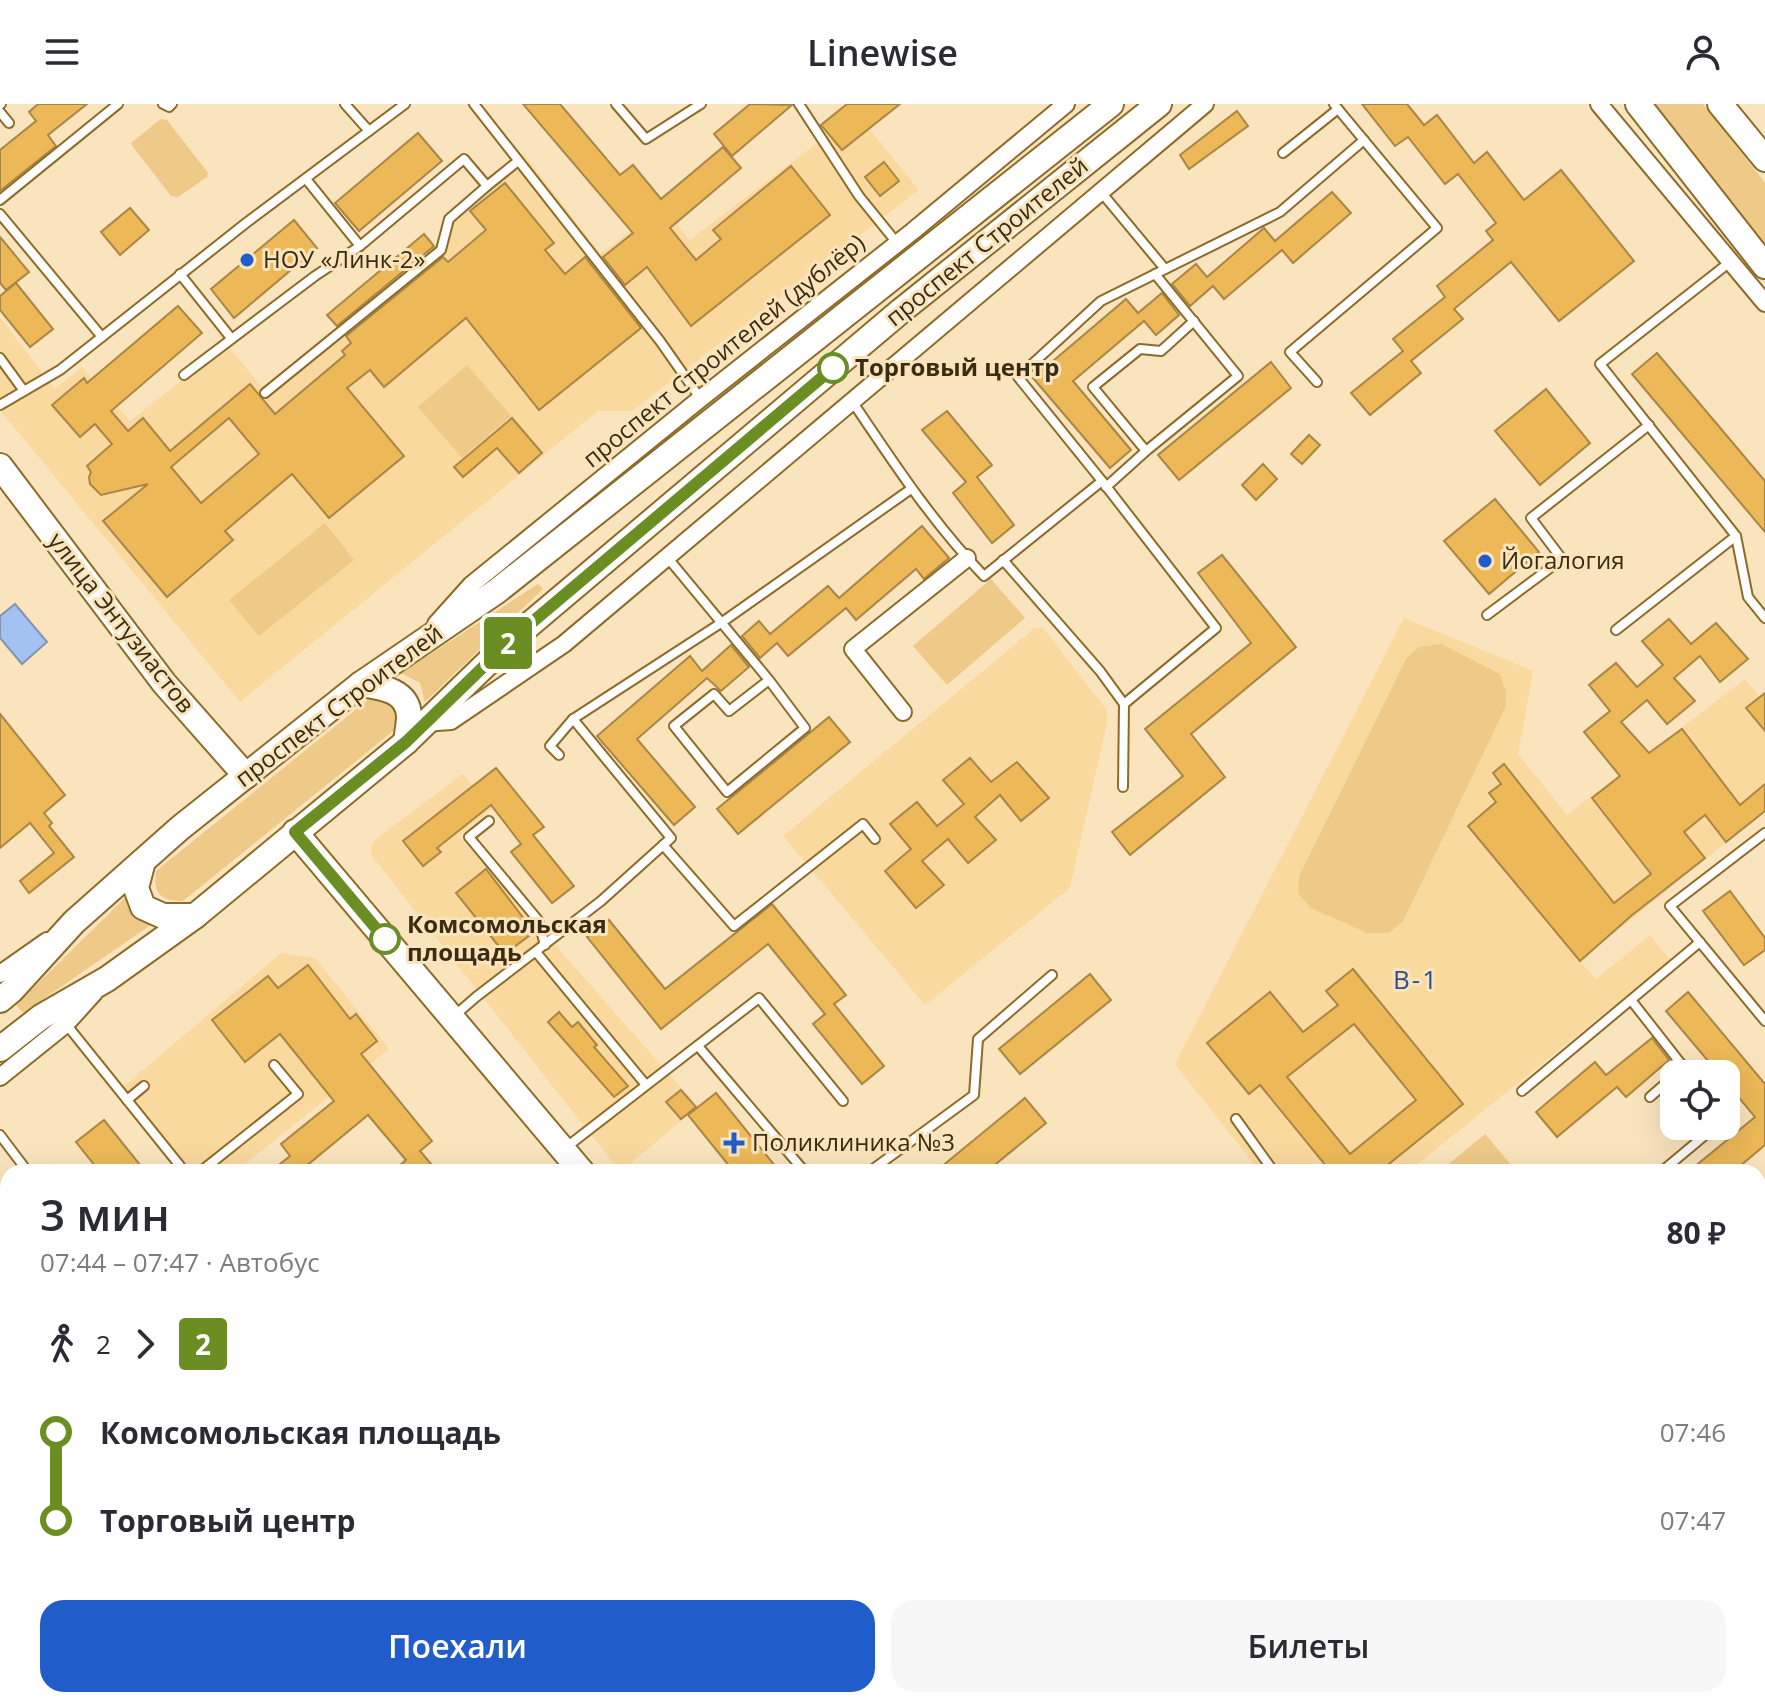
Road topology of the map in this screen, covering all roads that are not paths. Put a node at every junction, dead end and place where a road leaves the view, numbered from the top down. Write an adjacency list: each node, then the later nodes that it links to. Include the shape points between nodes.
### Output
1 (118, 104): 28 (lane)
2 (163, 104): 3 (lane)
3 (172, 104)
4 (345, 104): 20 (lane)
5 (405, 104): 20 (lane)
6 (474, 104): 24 (lane)
7 (616, 104): 8 (lane, via 646,139)
8 (701, 104)
9 (799, 104): 30 (lane)
10 (1066, 104): 30 (street, проспект Строителей (дублёр))
11 (1111, 104): 63 (main road, проспект Строителей, via 497,591)
12 (1159, 104): 69 (main road, проспект Строителей, via 878,330 510,641)
13 (1205, 104): 27 (street)
14 (1599, 104): 32 (street)
15 (1638, 104): 33 (main road)
16 (1720, 104): 23 (main road)
17 (1336, 106): 21 (lane); 22 (lane)
18 (0, 112): 19 (lane)
19 (9, 123)
20 (369, 131): 25 (lane)
21 (1364, 140): 34 (lane, via 1280,212); 43 (lane, via 1437,228 1290,352)
22 (1283, 153)
23 (1765, 159)
24 (518, 161): 26 (lane); 46 (lane)
25 (306, 179): 31 (lane); 35 (lane)
26 (487, 186): 31 (lane, via 464,159); 45 (lane, via 449,219 441,250)
27 (1101, 192): 34 (lane); 47 (street)
28 (0, 200)
29 (0, 214): 39 (lane)
30 (897, 243): 46 (street, проспект Строителей (дублёр))
31 (360, 246): 40 (lane)
32 (1730, 262): 37 (street); 49 (lane, via 1600,364)
33 (1765, 266)
34 (1165, 269): 36 (lane)
35 (180, 274): 39 (lane); 40 (lane)
36 (1155, 274): 38 (lane); 52 (lane, via 1101,301 1018,377)
37 (1765, 303)
38 (1194, 321): 50 (lane, via 1238,376); 50 (lane, via 1161,351 1140,349 1093,387)
39 (102, 337): 44 (lane)
40 (231, 338): 42 (lane)
41 (0, 358): 44 (lane)
42 (184, 375)
43 (1317, 382)
44 (24, 391): 48 (lane)
45 (265, 393)
46 (700, 399): 63 (street, проспект Строителей (дублёр), via 471,585)
47 (852, 401): 53 (lane); 56 (street)
48 (0, 405)
49 (1649, 425): 55 (lane); 59 (lane, via 1531,518 1562,559)
50 (1146, 451): 52 (lane)
51 (0, 466): 72 (main road, улица Энтузиастов)
52 (1104, 484): 58 (lane); 66 (lane, via 1216,628)
53 (911, 489): 57 (lane); 61 (lane)
54 (0, 491): 72 (main road, via 187,729)
55 (1736, 536): 60 (lane, via 1748,597); 62 (lane)
56 (667, 557): 61 (lane); 69 (street, via 527,670 451,721)
57 (967, 558): 58 (lane, via 984,576); 67 (street, via 853,649)
58 (1003, 560): 66 (lane)
59 (1487, 615)
60 (1765, 618)
61 (721, 623): 64 (lane); 68 (lane)
62 (1616, 630)
63 (420, 642): 65 (main road, проспект Строителей)
64 (769, 680): 64 (lane, via 805,728 727,792 674,726 714,694 729,711)
65 (361, 684): 70 (main road, via 389,688 403,700 409,713); 72 (main road, проспект Строителей)
66 (1124, 704): 73 (lane)
67 (903, 712)
68 (573, 719): 71 (lane, via 550,746); 78 (lane, via 671,838)
69 (423, 723): 70 (main road, проспект Строителей)
70 (406, 742): 76 (main road, проспект Строителей)
71 (559, 755)
72 (240, 780): 79 (main road, проспект Строителей)
73 (1123, 787)
74 (489, 821): 83 (lane, via 469,837 538,920)
75 (1765, 833): 82 (lane, via 1670,906)
76 (290, 836): 80 (main road, проспект Строителей); 90 (main road); 108 (main road, via 332,898)
77 (875, 839): 78 (lane, via 863,824 734,926)
78 (663, 845): 83 (lane)
79 (143, 861): 80 (main road, via 136,888 143,907 163,916); 81 (main road, проспект Строителей)
80 (195, 916): 87 (main road, проспект Строителей)
81 (74, 922): 85 (street); 88 (main road, проспект Строителей)
82 (1700, 942): 89 (lane); 91 (lane)
83 (545, 945): 84 (lane)
84 (536, 952): 90 (lane); 98 (lane)
85 (0, 974)
86 (1052, 975): 113 (lane, via 978,1039 974,1095)
87 (107, 979): 92 (street); 94 (main road, проспект Строителей, via 41,1017)
88 (0, 1000)
89 (1631, 1000): 95 (lane); 101 (lane)
90 (452, 1017): 108 (main road)
91 (1765, 1021)
92 (66, 1024): 97 (street); 103 (lane)
93 (698, 1046): 98 (lane); 104 (lane, via 759,998); 112 (lane)
94 (0, 1049)
95 (1678, 1060)
96 (274, 1065): 111 (lane, via 298,1094)
97 (0, 1077)
98 (646, 1085): 108 (lane)
99 (144, 1086): 103 (lane)
100 (1660, 1088): 102 (lane)
101 (1522, 1091)
102 (1650, 1097)
103 (127, 1100): 110 (lane)
104 (843, 1101)
105 (1236, 1119): 114 (lane)
106 (0, 1135): 109 (lane)
107 (1699, 1140): 115 (lane)
108 (563, 1160)
109 (22, 1164)
110 (179, 1164)
111 (210, 1164)
112 (798, 1164)
113 (880, 1164)
114 (1268, 1164)
115 (1671, 1164)

